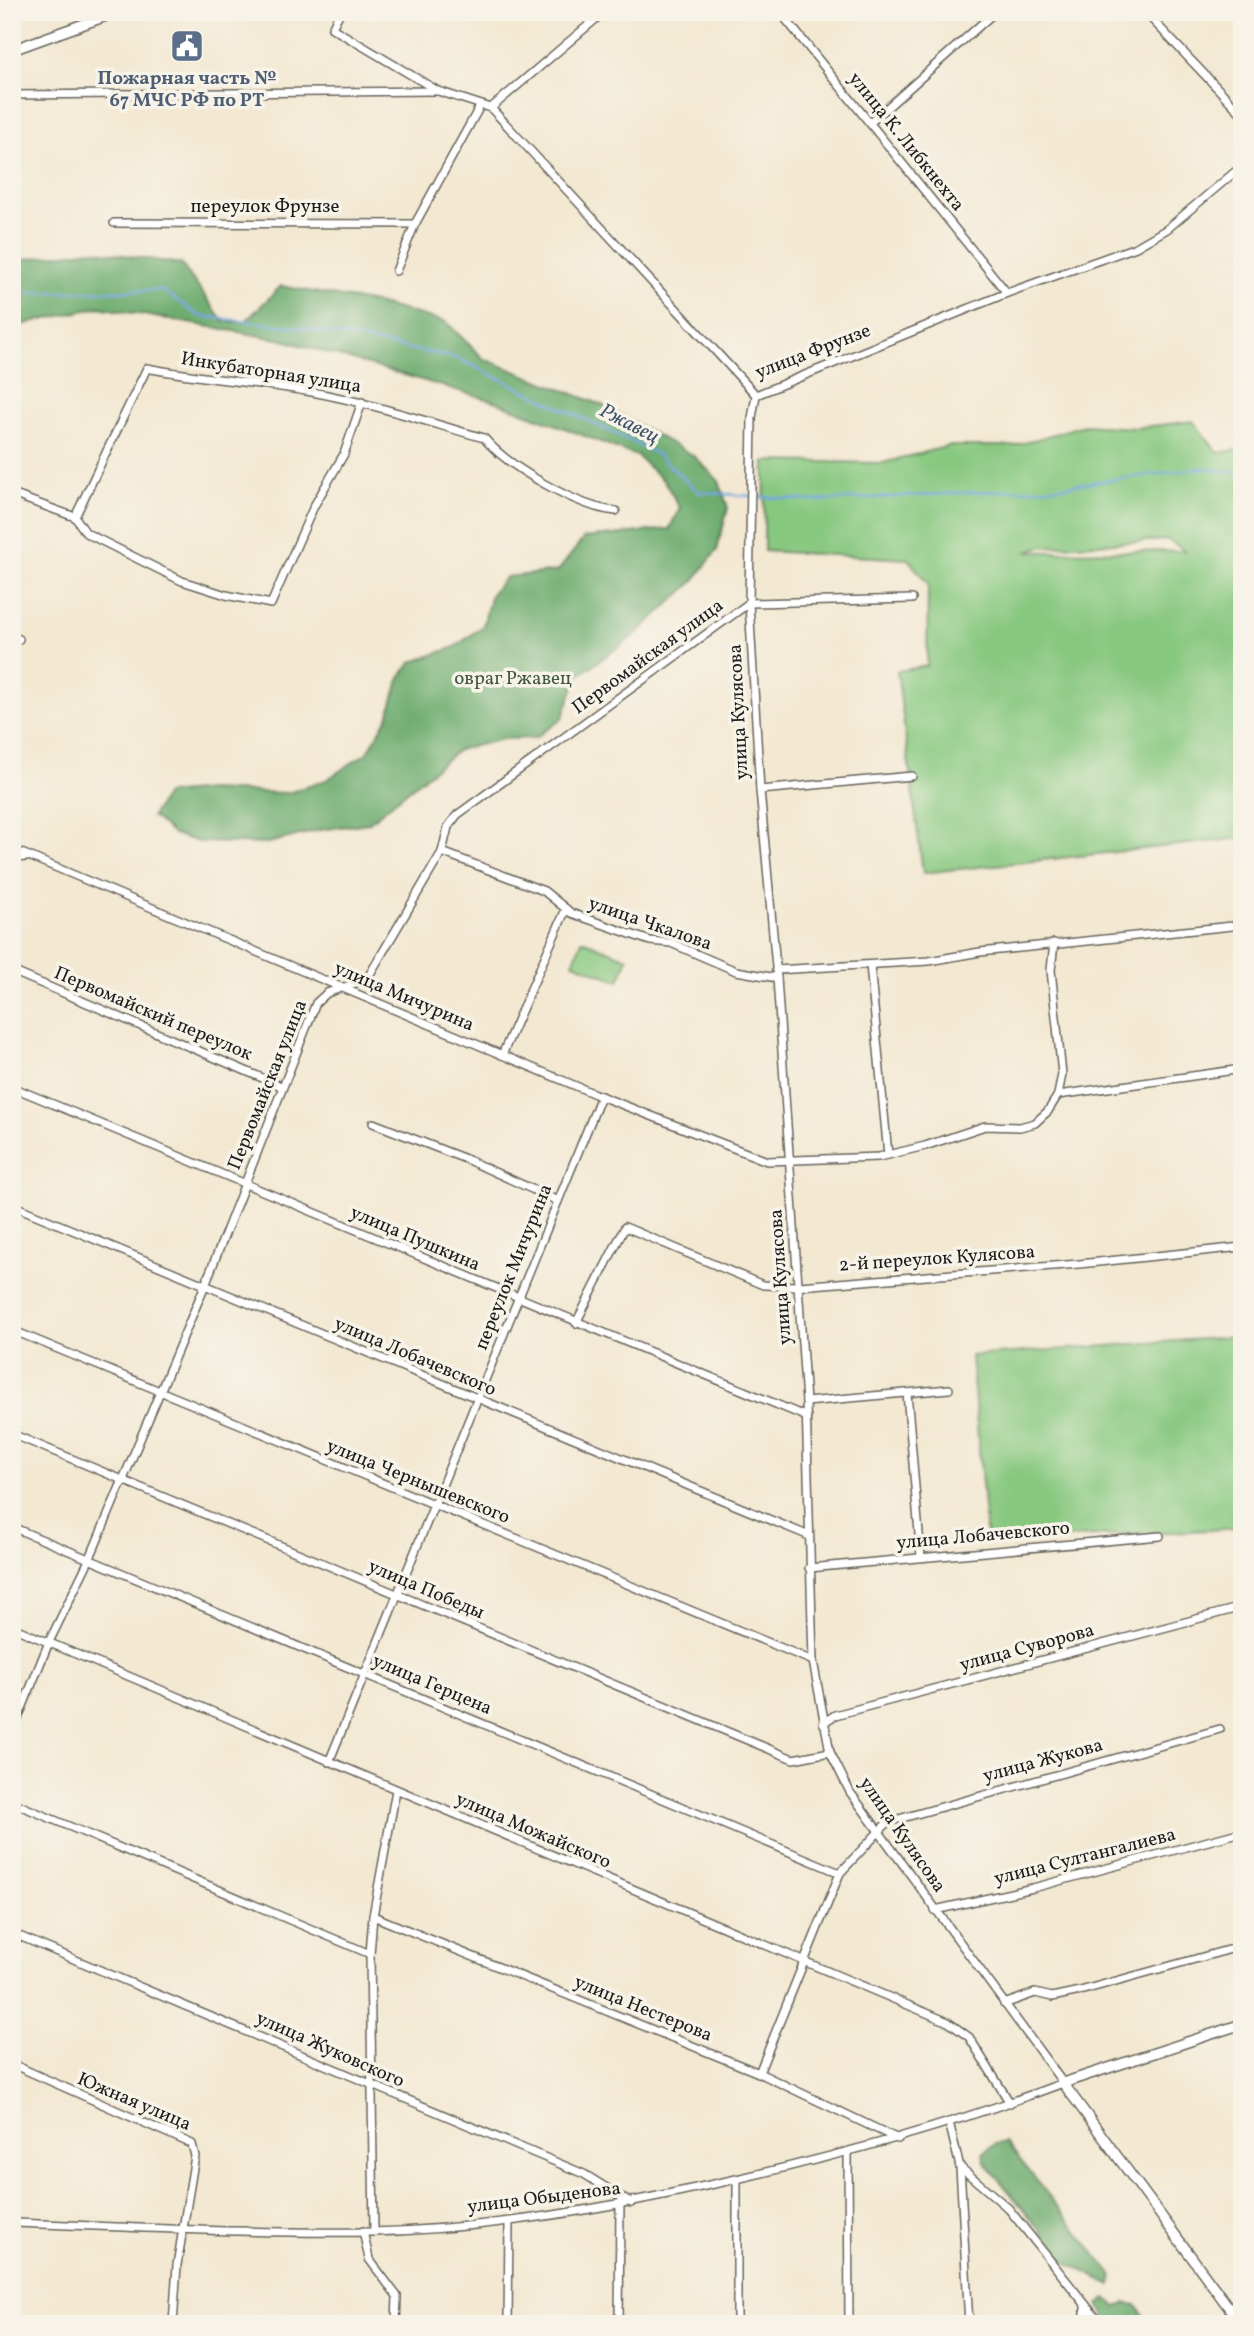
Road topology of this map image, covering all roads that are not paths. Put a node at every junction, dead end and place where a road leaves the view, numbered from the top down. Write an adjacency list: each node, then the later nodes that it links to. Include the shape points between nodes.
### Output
1 (117, 12): 7 (street)
2 (340, 12): 8 (street, via 332,29)
3 (604, 12): 11 (street)
4 (780, 12): 13 (street, улица К. Либкнехта)
5 (996, 12): 13 (street)
6 (1146, 12): 12 (street)
7 (12, 50)
8 (438, 91): 9 (street); 10 (street)
9 (12, 95)
10 (480, 106): 11 (street); 16 (street)
11 (491, 108): 19 (street, улица Фрунзе)
12 (1242, 114)
13 (871, 122): 18 (street, улица К. Либкнехта)
14 (1242, 166): 18 (street, улица Фрунзе, via 1153,240)
15 (114, 223): 16 (street, переулок Фрунзе)
16 (415, 224): 17 (street)
17 (396, 271)
18 (1007, 293): 19 (street, улица Фрунзе)
19 (756, 395): 25 (street, улица Кулясова)
20 (362, 402): 22 (street, Инкубаторная улица, via 484,438 494,451 559,489 598,509); 23 (street, Инкубаторная улица, via 147,368); 23 (street, via 344,454 314,506 271,604 182,581 86,533)
21 (12, 494): 23 (street)
22 (616, 511)
23 (75, 517)
24 (912, 598): 25 (street, Первомайская улица)
25 (749, 603): 27 (street, улица Кулясова); 29 (street, Первомайская улица, via 457,815 448,827)
26 (912, 776): 27 (street)
27 (760, 790): 37 (street, улица Кулясова)
28 (12, 849): 30 (street, улица Мичурина)
29 (442, 852): 32 (street, улица Чкалова, via 544,891); 38 (street, Первомайская улица, via 367,979)
30 (31, 857): 31 (street); 38 (street, улица Мичурина)
31 (12, 858)
32 (566, 909): 37 (street, улица Чкалова, via 650,941 671,943 736,971); 39 (street)
33 (1242, 925): 34 (street, улица Чкалова)
34 (1054, 943): 35 (street, улица Чкалова); 44 (street, via 1051,970 1062,1074)
35 (870, 965): 37 (street, улица Чкалова); 46 (street)
36 (12, 971): 41 (street, Первомайский переулок)
37 (777, 974): 47 (street, улица Кулясова)
38 (344, 989): 39 (street, улица Мичурина); 41 (street, Первомайская улица, via 327,993 316,1003)
39 (502, 1055): 43 (street, улица Мичурина)
40 (1242, 1069): 44 (street)
41 (281, 1086): 48 (street, Первомайская улица)
42 (12, 1087): 48 (street, улица Пушкина)
43 (601, 1096): 47 (street, улица Мичурина, via 767,1161); 49 (street, переулок Мичурина)
44 (1058, 1096): 46 (street, улица Мичурина, via 1035,1123 985,1126)
45 (373, 1123): 49 (street)
46 (888, 1155): 47 (street, улица Мичурина)
47 (788, 1162): 53 (street, улица Кулясова)
48 (245, 1184): 52 (street, Первомайская улица); 54 (street, улица Пушкина)
49 (558, 1201): 54 (street, переулок Мичурина)
50 (12, 1205): 52 (street, улица Лобачевского)
51 (1242, 1247): 53 (street, 2-й переулок Кулясова)
52 (205, 1285): 58 (street, Первомайская улица); 60 (street, улица Лобачевского)
53 (799, 1286): 55 (street, 2-й переулок Кулясова, via 763,1286 625,1227); 61 (street, улица Кулясова)
54 (518, 1299): 55 (street, улица Пушкина); 60 (street, переулок Мичурина)
55 (576, 1323): 62 (street, улица Пушкина)
56 (12, 1330): 58 (street, улица Чернышевского)
57 (948, 1389): 59 (street)
58 (159, 1393): 64 (street, Первомайская улица); 65 (street, улица Чернышевского)
59 (907, 1393): 61 (street); 69 (street)
60 (476, 1400): 65 (street, переулок Мичурина); 67 (street, улица Лобачевского)
61 (806, 1402): 62 (street, улица Кулясова)
62 (807, 1417): 67 (street, улица Кулясова)
63 (12, 1434): 64 (street, улица Победы)
64 (122, 1479): 70 (street, Первомайская улица); 72 (street, улица Победы)
65 (432, 1505): 72 (street, переулок Мичурина); 76 (street, улица Чернышевского)
66 (12, 1527): 70 (street, улица Герцена)
67 (807, 1535): 71 (street, улица Кулясова)
68 (1160, 1536): 69 (street, улица Лобачевского)
69 (920, 1557): 71 (street, улица Лобачевского)
70 (90, 1558): 75 (street, Первомайская улица); 77 (street, улица Герцена)
71 (809, 1568): 76 (street, улица Кулясова)
72 (396, 1594): 77 (street, переулок Мичурина); 81 (street, улица Победы, via 793,1759)
73 (1242, 1607): 78 (street, улица Суворова, via 835,1715)
74 (12, 1627): 75 (street, улица Можайского)
75 (49, 1642): 80 (street, Первомайская улица); 82 (street, улица Можайского)
76 (813, 1661): 78 (street, улица Кулясова)
77 (365, 1673): 82 (street, переулок Мичурина); 87 (street, улица Герцена)
78 (823, 1723): 81 (street, улица Кулясова)
79 (1220, 1729): 86 (street, улица Жукова, via 899,1817 888,1822)
80 (12, 1733)
81 (830, 1752): 86 (street, улица Кулясова, via 850,1792)
82 (329, 1762): 83 (street, улица Можайского)
83 (396, 1790): 89 (street); 93 (street, улица Можайского)
84 (12, 1802): 92 (street)
85 (1242, 1832): 88 (street, улица Султангалиева)
86 (880, 1834): 87 (street, улица Жукова); 88 (street, улица Кулясова)
87 (840, 1873): 93 (street)
88 (934, 1910): 94 (street, улица Кулясова)
89 (373, 1916): 92 (street); 97 (street, улица Нестерова)
90 (12, 1933): 98 (street, улица Жуковского)
91 (1242, 1946): 94 (street, via 1080,1991 1052,1997 1035,1993)
92 (370, 1954): 98 (street)
93 (803, 1962): 97 (street); 100 (street, улица Можайского, via 948,2022 969,2037)
94 (1004, 2004): 99 (street, улица Кулясова)
95 (1242, 2024): 99 (street)
96 (12, 2064): 110 (street, Южная улица, via 192,2144 195,2156)
97 (759, 2073): 102 (street, улица Нестерова)
98 (371, 2082): 106 (street, улица Жуковского, via 584,2174); 112 (street)
99 (1063, 2082): 100 (street, улица Обыденова); 123 (street)
100 (1010, 2103): 101 (street, улица Обыденова)
101 (949, 2122): 102 (street, улица Обыденова); 104 (street)
102 (898, 2139): 103 (street, улица Обыденова)
103 (848, 2151): 105 (street, улица Обыденова); 119 (street)
104 (960, 2167): 113 (street, via 1008,2208); 120 (street)
105 (737, 2179): 106 (street, улица Обыденова); 118 (street)
106 (631, 2203): 107 (street, улица Обыденова)
107 (620, 2206): 108 (street, улица Обыденова); 117 (street)
108 (509, 2222): 112 (street, улица Обыденова); 116 (street)
109 (12, 2223): 110 (street, улица Обыденова)
110 (183, 2229): 111 (street, улица Обыденова); 114 (street, Южная улица)
111 (363, 2231): 112 (street, улица Обыденова); 115 (street, via 369,2259 397,2296)
112 (373, 2232)
113 (1085, 2303): 121 (street); 122 (street)
114 (173, 2324)
115 (396, 2324)
116 (508, 2324)
117 (619, 2324)
118 (737, 2324)
119 (849, 2324)
120 (970, 2324)
121 (1085, 2324)
122 (1101, 2324)
123 (1241, 2324)

